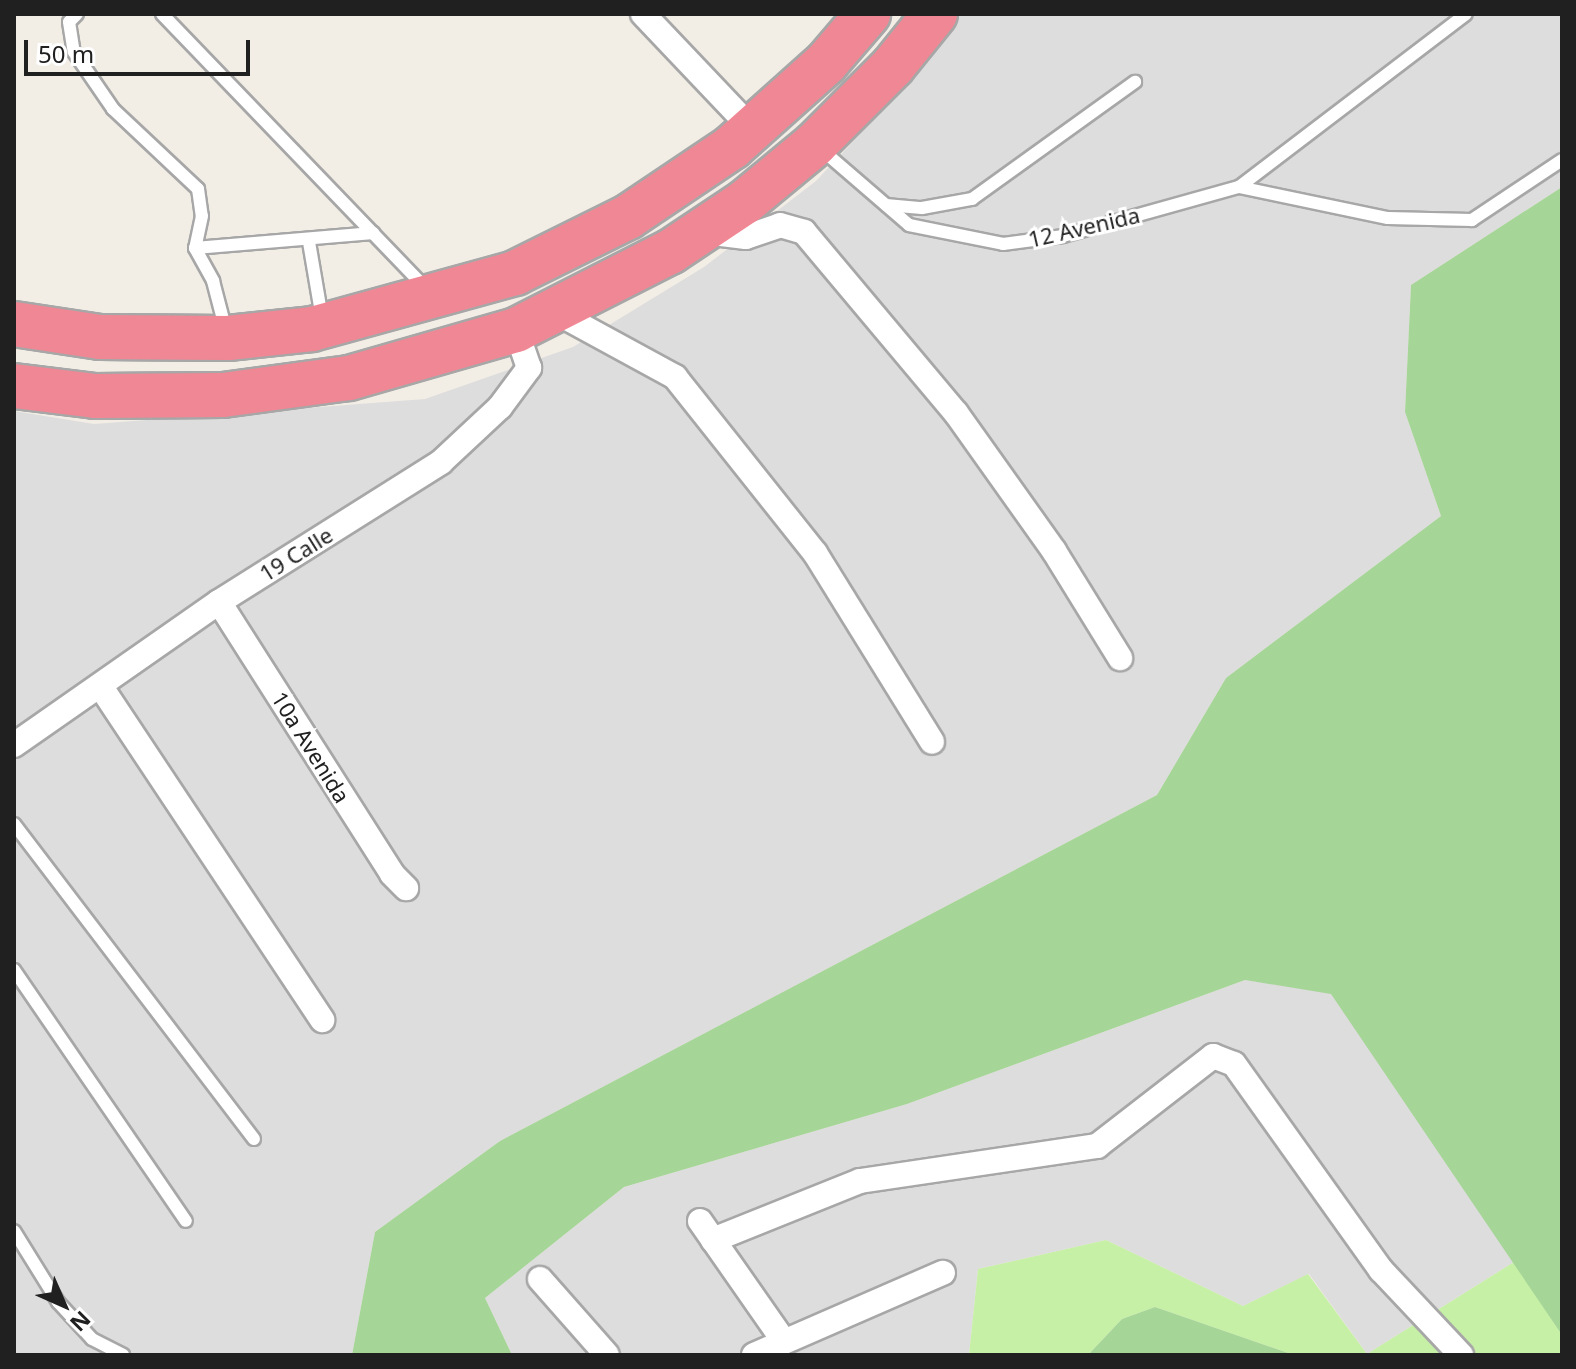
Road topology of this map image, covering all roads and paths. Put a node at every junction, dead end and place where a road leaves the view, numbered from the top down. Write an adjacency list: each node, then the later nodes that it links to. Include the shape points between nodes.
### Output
1 (77, 14): 16 (lane, via 69,22 74,52 113,109 198,189 202,216)
2 (162, 14): 14 (lane)
3 (643, 14): 8 (street)
4 (868, 14): 8 (highway, via 826,63)
5 (935, 14): 9 (highway, via 893,66)
6 (1466, 14): 11 (lane, 12 Avenida)
7 (1135, 82): 12 (lane, via 972,199 922,208)
8 (752, 129): 17 (highway, via 628,217 515,273)
9 (815, 144): 12 (lane, 12 Avenida); 13 (highway)
10 (1562, 160): 11 (lane, 12 Avenida, via 1472,220 1388,218)
11 (1239, 187): 12 (lane, 12 Avenida, via 1063,236 1003,244 909,225)
12 (886, 205)
13 (701, 231): 18 (highway); 24 (street, via 746,237 780,225 804,232 956,413 1054,551)
14 (373, 233): 15 (lane); 17 (lane)
15 (309, 242): 16 (lane); 20 (lane)
16 (195, 248): 21 (lane, via 213,281)
17 (432, 294): 20 (highway)
18 (535, 321): 22 (highway, via 349,378 223,395 95,396); 23 (street, 19 Calle, via 529,368 500,407 441,462); 26 (street, via 675,377 815,553)
19 (14, 324): 21 (highway, via 100,337)
20 (324, 326): 21 (highway)
21 (228, 338)
22 (14, 386)
23 (219, 602): 25 (street, 19 Calle); 29 (street, 10a Avenida, via 392,874)
24 (1120, 658)
25 (101, 687): 27 (street, 19 Calle); 31 (street)
26 (932, 742)
27 (14, 745)
28 (14, 824): 32 (lane)
29 (406, 888)
30 (14, 970): 33 (lane)
31 (322, 1020)
32 (254, 1139)
33 (186, 1221)
34 (14, 1231): 39 (lane, via 58,1302 92,1339)
35 (943, 1273): 37 (street)
36 (540, 1279): 40 (street)
37 (783, 1340): 38 (street); 41 (street, via 706,1231 860,1181 1097,1146 1213,1056 1234,1064 1381,1270)
38 (758, 1354)
39 (123, 1355)
40 (607, 1355)
41 (1461, 1355)

